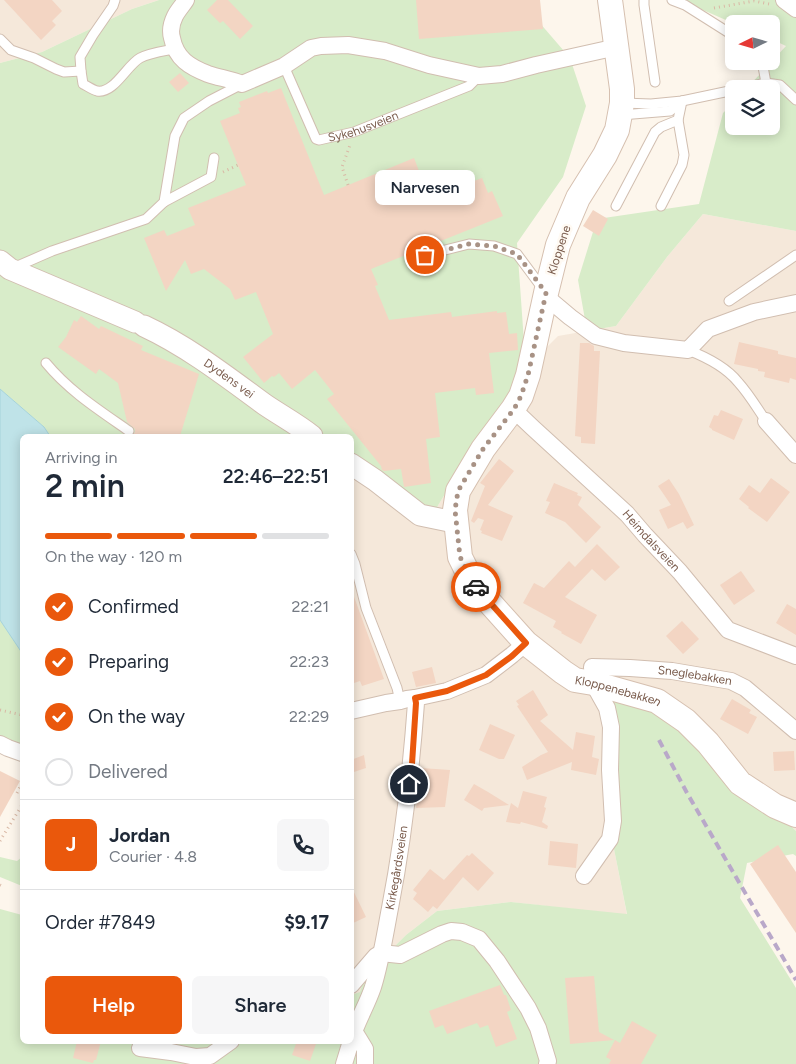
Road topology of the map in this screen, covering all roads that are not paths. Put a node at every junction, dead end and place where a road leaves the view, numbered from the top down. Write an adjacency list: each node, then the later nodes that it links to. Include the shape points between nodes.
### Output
1 (115, 0): 13 (lane, via 80,58)
2 (186, 0): 11 (street, via 174,18 171,33)
3 (610, 0): 10 (main road, Kloppene)
4 (644, 0): 15 (lane)
5 (672, 0): 8 (lane)
6 (784, 0): 7 (street)
7 (796, 9)
8 (725, 30)
9 (0, 39): 13 (lane, via 11,50 56,69)
10 (617, 47): 14 (street, via 502,74); 21 (main road, Kloppene)
11 (174, 48): 13 (lane, via 140,58 115,84 103,91 83,84); 16 (street, via 182,60 195,68)
12 (284, 66): 14 (street, via 311,48 348,45 386,51); 14 (lane, Sykehusveien, via 316,139 320,140 354,132 470,86); 16 (street)
13 (81, 71)
14 (479, 76)
15 (655, 82)
16 (242, 84): 24 (lane, via 184,118 174,136)
17 (780, 85): 19 (lane)
18 (725, 92): 20 (lane)
19 (796, 100)
20 (682, 101): 21 (lane, via 670,111); 22 (lane)
21 (621, 109): 30 (main road, Kloppene, via 605,155 578,198 558,245)
22 (678, 120): 25 (lane, via 661,126 655,132); 26 (lane, via 684,155)
23 (214, 158): 24 (lane, via 211,178)
24 (164, 202): 29 (lane, via 146,219)
25 (616, 206)
26 (662, 206)
27 (425, 255): 30 (lane, via 469,244 494,246 517,254)
28 (796, 255): 31 (lane)
29 (5, 265): 38 (street, Dydens vei, via 161,334)
30 (545, 295): 33 (street, via 596,336 624,343); 35 (main road, Kloppene, via 528,375)
31 (729, 301)
32 (796, 303): 33 (street, via 754,312 708,329)
33 (688, 350): 36 (lane, via 702,355 738,381)
34 (46, 364): 37 (lane, via 75,393)
35 (514, 409): 41 (main road, Kloppene, via 483,449 458,491); 44 (street, Heimdalsveien, via 627,514 728,630)
36 (766, 421): 39 (street)
37 (129, 431)
38 (309, 434)
39 (796, 455)
40 (354, 466): 41 (street, via 420,516)
41 (456, 520): 43 (main road, Kloppenebakken, via 460,557 474,585)
42 (354, 565): 46 (lane, via 366,608 397,688)
43 (526, 643): 45 (main road, Kloppenebakken, via 575,680); 46 (street, via 486,675 447,691)
44 (796, 656)
45 (593, 683): 48 (street, Sneglebakken, via 592,667 664,671 731,681 745,688); 51 (main road, Kloppenebakken, via 657,701 686,721 740,783 775,806); 52 (street, via 607,708 611,727 613,821 610,839)
46 (408, 700): 47 (street); 53 (street, Kirkegårdsveien, via 416,703 410,774 396,880)
47 (354, 710)
48 (796, 730)
49 (0, 744): 50 (street)
50 (20, 752)
51 (796, 815)
52 (584, 876)
53 (382, 953): 54 (street); 55 (street, Kirkegårdsveien, via 373,988); 62 (street, via 400,955 451,931 479,939 528,1008 538,1028)
54 (354, 982)
55 (354, 1032)
56 (354, 1039): 61 (street, via 365,1049)
57 (228, 1044): 59 (street, via 210,1056 196,1057)
58 (350, 1044): 60 (street, Kirkegårdsveien)
59 (140, 1048)
60 (344, 1064)
61 (365, 1064)
62 (548, 1064)

